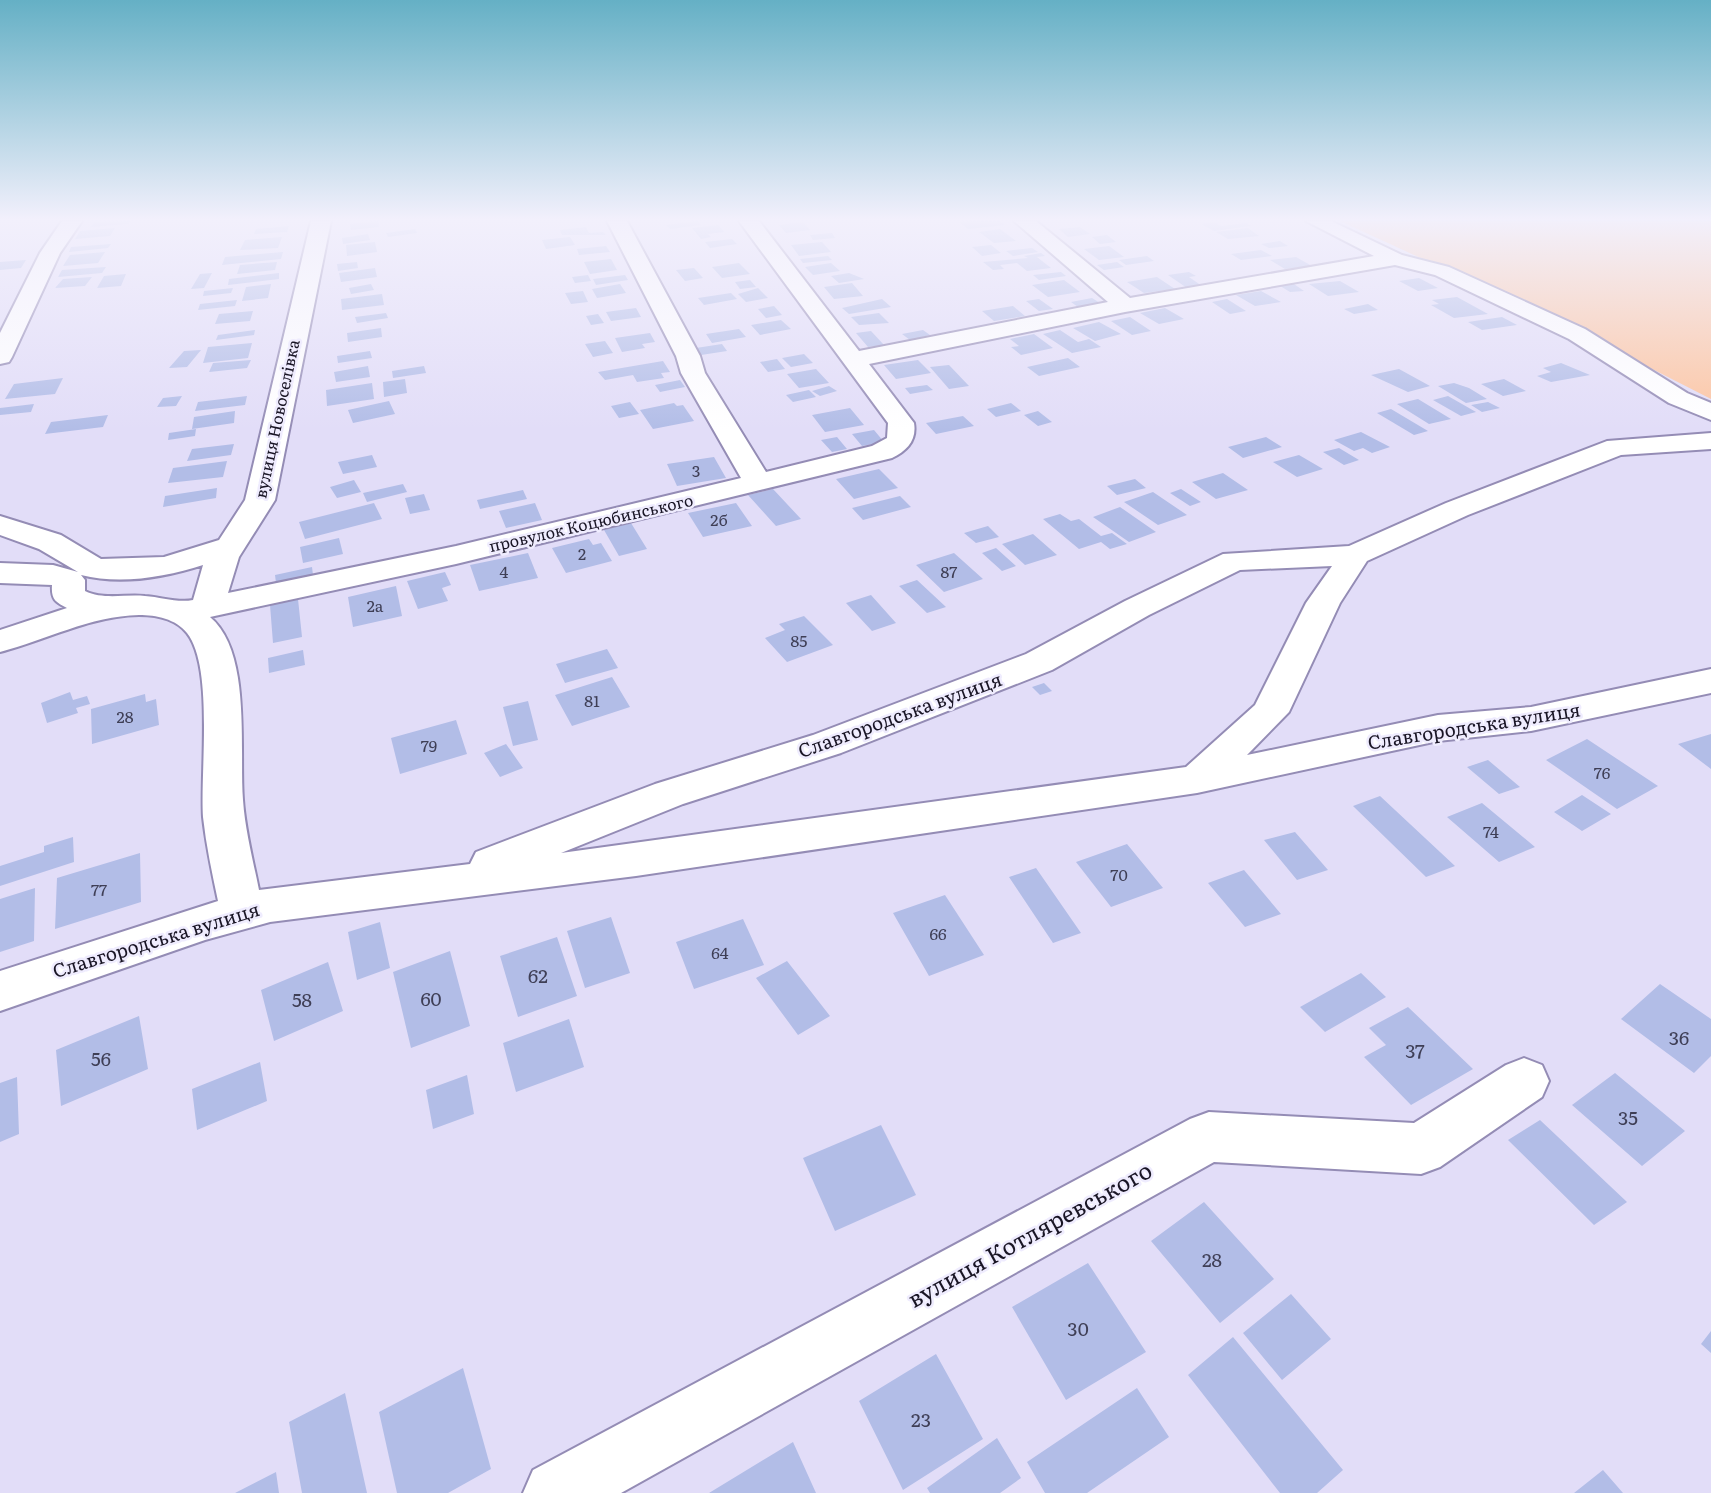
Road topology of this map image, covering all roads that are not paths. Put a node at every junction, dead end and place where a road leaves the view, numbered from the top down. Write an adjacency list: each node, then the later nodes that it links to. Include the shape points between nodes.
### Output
1 (32, 291): 9 (street)
2 (306, 291): 17 (street, вулиця Новоселівка, via 260,500)
3 (654, 291): 15 (street, via 693,373)
4 (801, 291): 10 (street)
5 (1108, 291): 8 (street)
6 (1207, 291): 8 (street)
7 (1484, 291): 11 (street, via 1577,334)
8 (1125, 305): 10 (street)
9 (0, 357)
10 (852, 360): 15 (street, провулок Коцюбинського, via 901,423 901,439 876,454)
11 (1658, 386): 12 (street); 14 (street, Славгородська вулиця, via 1658,418)
12 (1711, 412)
13 (1711, 441): 14 (street, Славгородська вулиця)
14 (1618, 447): 18 (street, Славгородська вулиця, via 1457,509)
15 (758, 483): 22 (street, провулок Коцюбинського, via 456,555)
16 (0, 526): 19 (street, via 66,549)
17 (231, 546): 19 (street, via 167,566); 22 (street, вулиця Новоселівка)
18 (1355, 555): 25 (street, via 1323,603 1270,712); 26 (street, Славгородська вулиця, via 1234,561 1039,663 827,744 669,793)
19 (93, 568): 20 (street)
20 (14, 574): 21 (street, провулок Коцюбинського, via 53,575 69,580 68,596 77,603)
21 (124, 607): 22 (street, провулок Коцюбинського); 23 (street)
22 (195, 609): 27 (street, via 190,616 205,631 219,669 223,816)
23 (0, 641)
24 (1711, 681): 25 (street, Славгородська вулиця, via 1531,719 1438,727)
25 (1197, 779): 26 (street, Славгородська вулиця, via 636,860)
26 (440, 883): 27 (street, Славгородська вулиця)
27 (243, 912): 28 (street, Славгородська вулиця)
28 (0, 991)
29 (1524, 1081): 30 (street, вулиця Котляревського, via 1421,1149 1209,1137)
30 (556, 1493)

